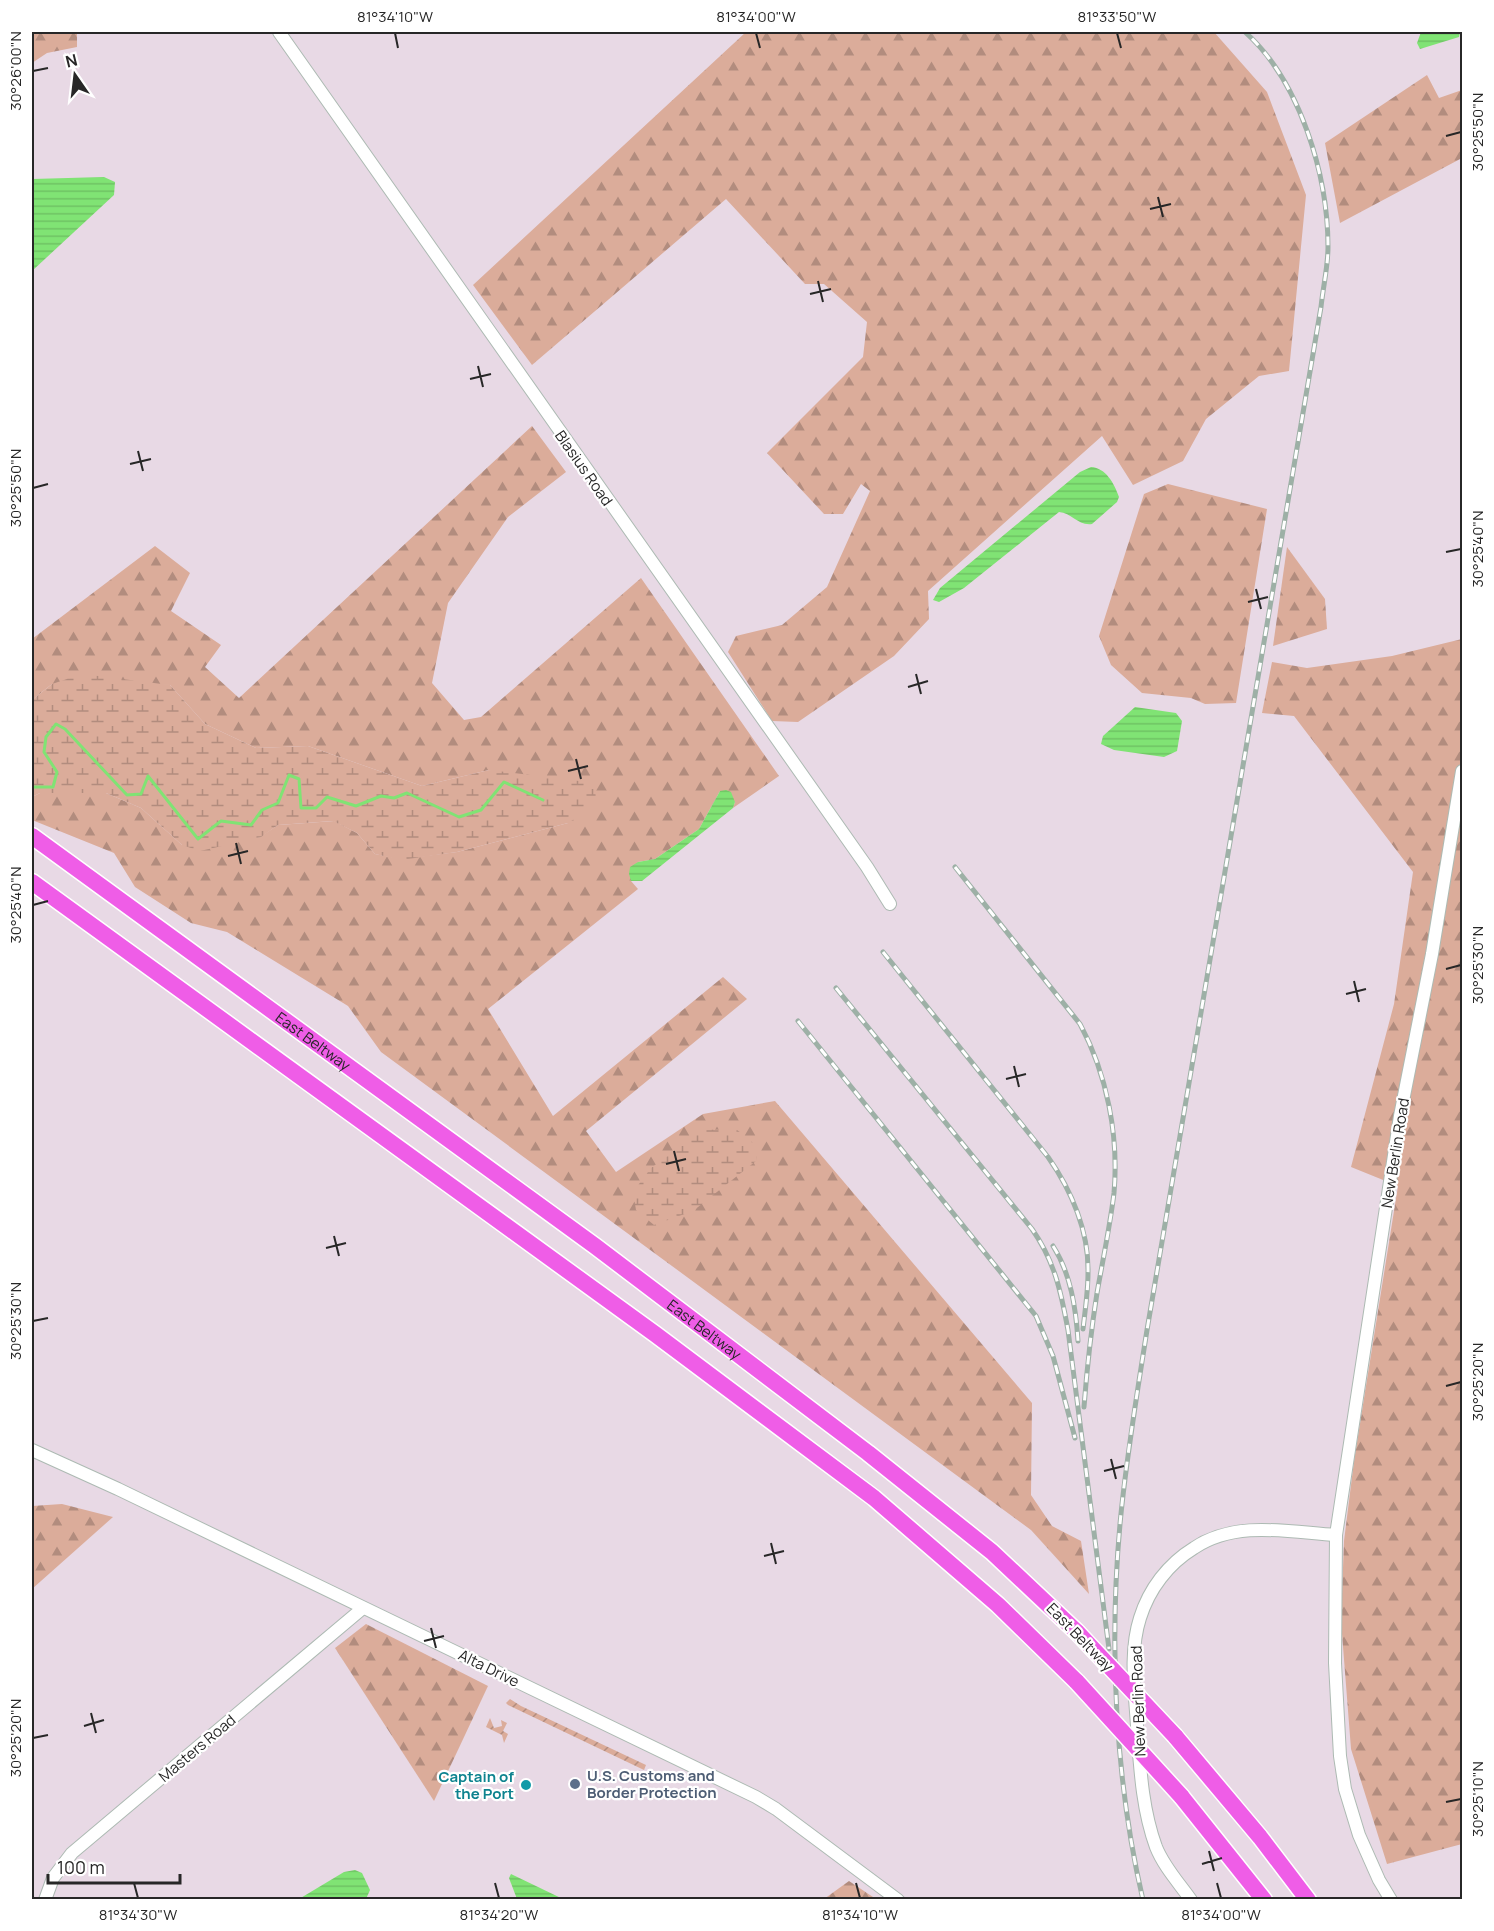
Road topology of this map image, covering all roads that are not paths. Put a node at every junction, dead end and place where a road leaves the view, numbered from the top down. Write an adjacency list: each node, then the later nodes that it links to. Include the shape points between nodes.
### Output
1 (279, 32): 5 (street, Blasius Road)
2 (1462, 771): 7 (street, New Berlin Road, via 1400,1116)
3 (32, 836): 13 (highway, East Beltway, bridge, via 595,1246 868,1452 992,1552 1077,1632 1175,1736)
4 (32, 882): 12 (highway, bridge, via 655,1334 874,1498 998,1605 1077,1682 1181,1796)
5 (890, 904)
6 (32, 1450): 8 (street, Alta Drive)
7 (1335, 1535): 11 (street, New Berlin Road, via 1250,1530 1195,1546 1160,1577 1139,1618 1134,1659 1148,1823 1167,1868); 14 (street, New Berlin Road, via 1335,1663 1345,1789 1359,1835)
8 (363, 1608): 9 (street, Masters Road, via 72,1853 53,1878); 10 (street, Alta Drive, via 756,1797)
9 (45, 1899)
10 (898, 1899)
11 (1191, 1899)
12 (1264, 1899)
13 (1308, 1899)
14 (1391, 1899)

